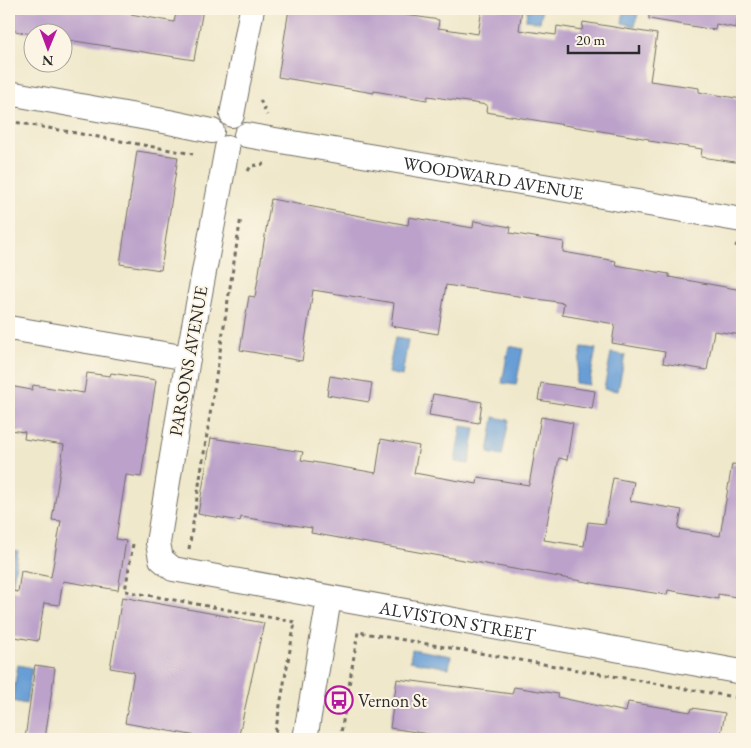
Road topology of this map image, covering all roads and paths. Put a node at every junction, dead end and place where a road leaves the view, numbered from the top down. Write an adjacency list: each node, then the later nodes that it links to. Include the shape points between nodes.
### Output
1 (252, 9): 4 (street)
2 (261, 91): 5 (path, via 259,100)
3 (9, 93): 8 (street, via 169,122)
4 (232, 115): 7 (street, via 238,116 245,124); 8 (street, via 216,120)
5 (270, 117)
6 (9, 121): 9 (path)
7 (246, 135): 8 (street, via 241,144); 13 (street, WOODWARD AVENUE)
8 (219, 140): 17 (street, PARSONS AVENUE)
9 (196, 154)
10 (272, 166): 11 (path, via 251,166)
11 (248, 173)
12 (242, 212): 18 (path)
13 (742, 220)
14 (732, 245): 15 (path)
15 (742, 246)
16 (9, 328): 17 (street)
17 (188, 358): 18 (street, PARSONS AVENUE, via 158,543 161,559)
18 (180, 561): 19 (street, ALVISTON STREET)
19 (329, 598): 20 (street, ALVISTON STREET); 22 (street)
20 (742, 672)
21 (742, 698): 23 (path, via 358,632)
22 (305, 739)
23 (340, 739)

